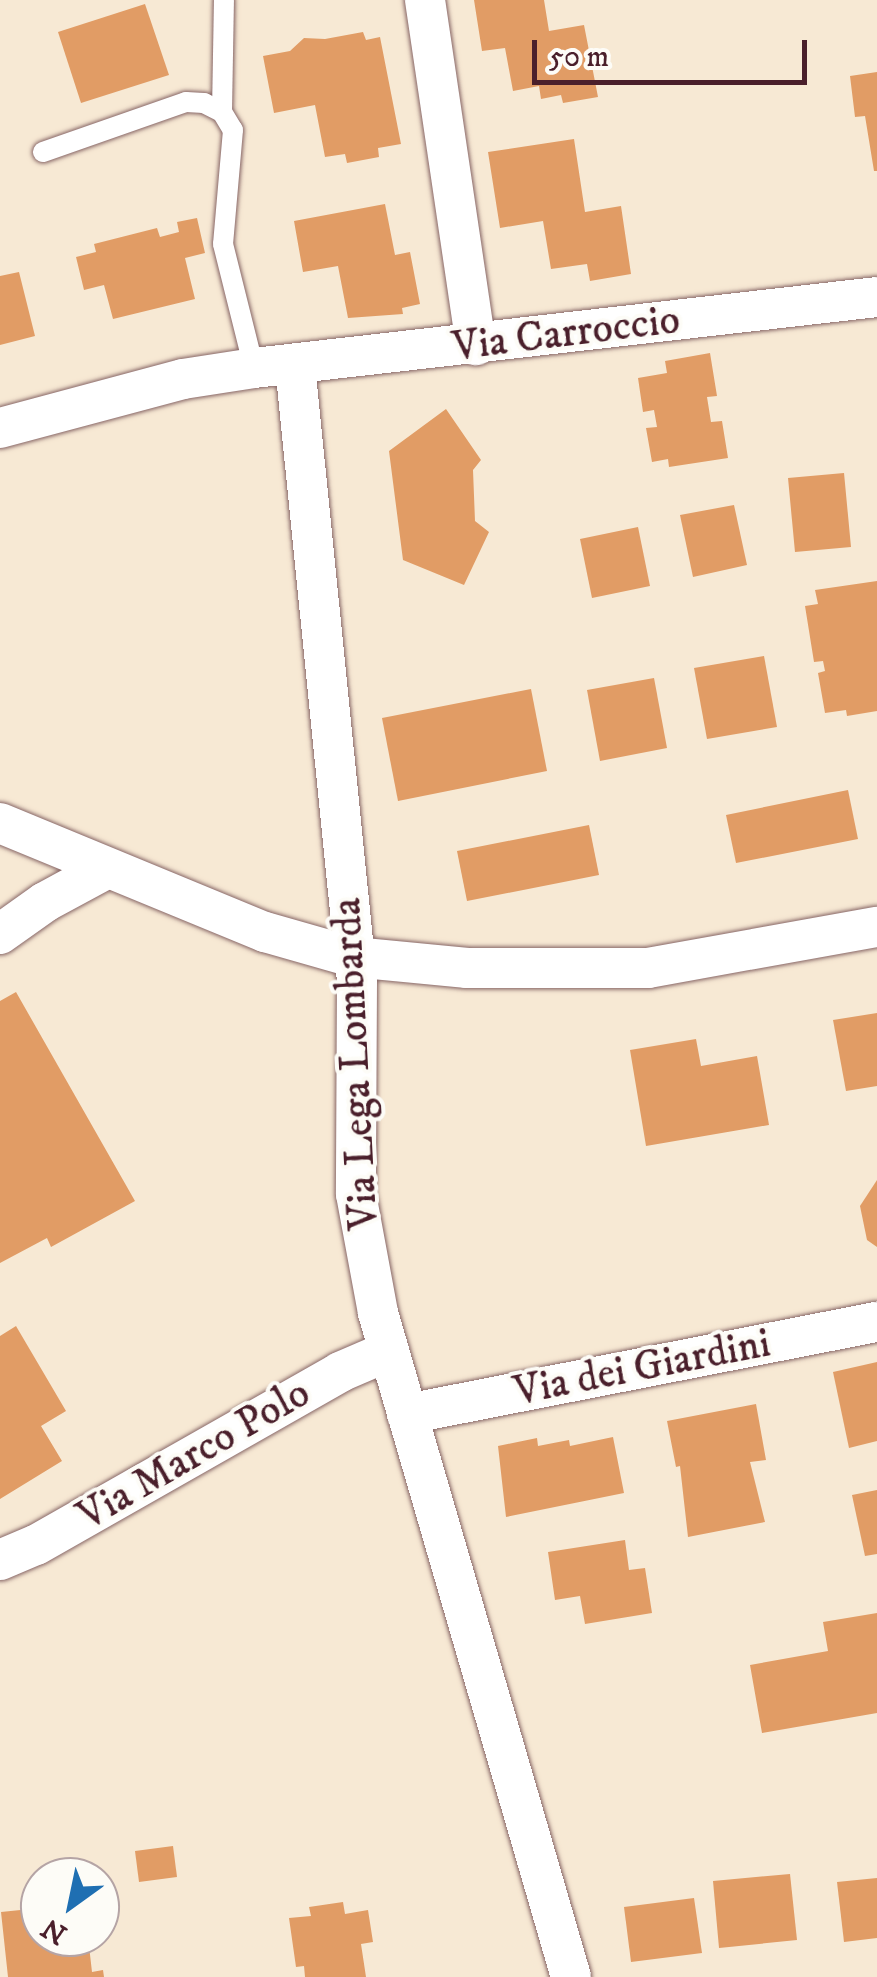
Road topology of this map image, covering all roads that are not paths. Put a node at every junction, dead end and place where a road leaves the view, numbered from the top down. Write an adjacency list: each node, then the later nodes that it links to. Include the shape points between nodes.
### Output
1 (224, 0): 3 (lane)
2 (424, 0): 6 (street)
3 (222, 112): 4 (lane, via 186,102); 8 (lane, via 232,130 223,244)
4 (44, 152)
5 (877, 297): 6 (street, Via Carroccio)
6 (476, 345): 7 (street, Via Carroccio)
7 (295, 365): 8 (street, Via Carroccio); 14 (street, Via Lega Lombarda)
8 (254, 368): 9 (street, Via Carroccio)
9 (0, 428)
10 (0, 823): 11 (street)
11 (106, 868): 13 (street); 14 (street, via 265,932)
12 (877, 926): 14 (street, via 648,968 467,968)
13 (0, 934)
14 (353, 957): 16 (street, Via Lega Lombarda, via 356,1194)
15 (877, 1322): 17 (street, Via dei Giardini)
16 (390, 1351): 17 (street, Via Lega Lombarda); 18 (street, Via Marco Polo, via 340,1372)
17 (408, 1414): 19 (street, Via Lega Lombarda)
18 (0, 1560)
19 (571, 1977)

